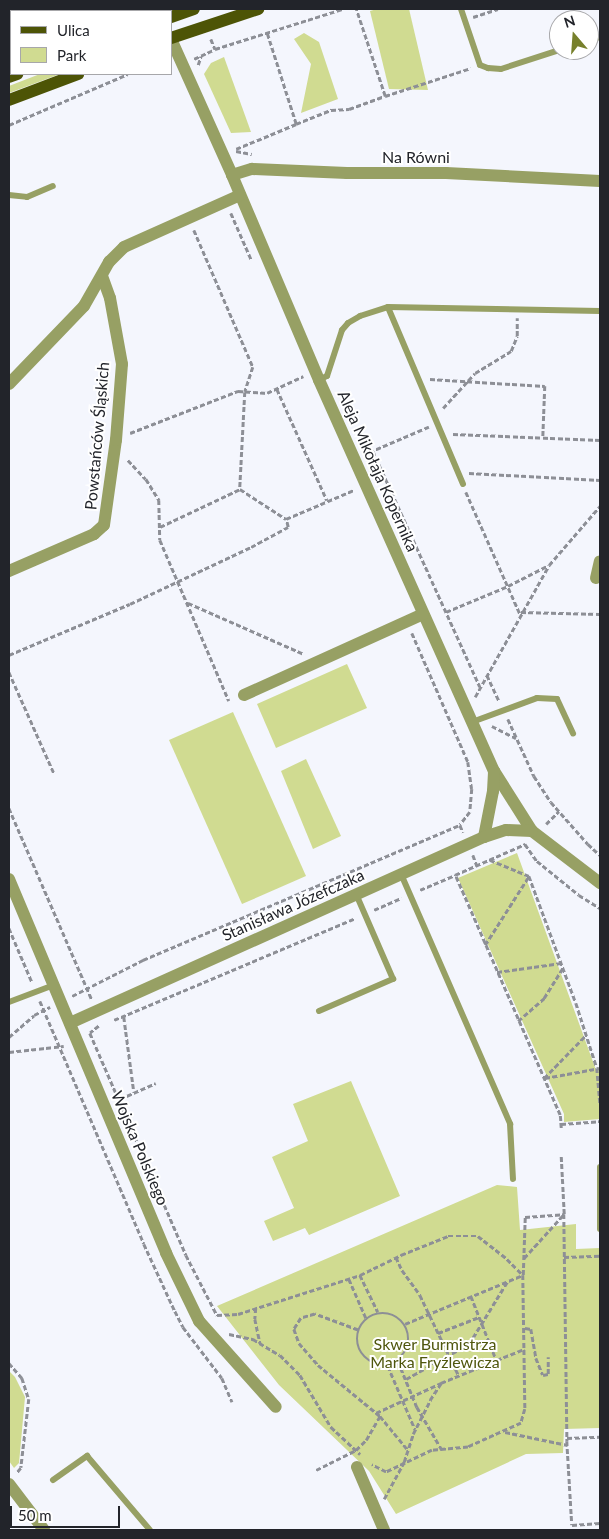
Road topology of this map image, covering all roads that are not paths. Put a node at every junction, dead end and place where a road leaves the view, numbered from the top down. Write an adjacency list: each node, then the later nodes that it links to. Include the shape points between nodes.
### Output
1 (194, 9): 4 (main road)
2 (258, 9): 5 (main road)
3 (461, 9): 7 (lane, via 480,65 501,69)
4 (172, 17)
5 (172, 38)
6 (172, 40): 10 (street, Aleja Mikołaja Kopernika)
7 (549, 53)
8 (75, 75): 9 (main road)
9 (9, 100)
10 (232, 174): 11 (street, Na Równi, via 252,170 446,173); 14 (street, Aleja Mikołaja Kopernika)
11 (600, 181)
12 (53, 186): 13 (lane, via 27,198)
13 (9, 195)
14 (240, 195): 15 (street, via 124,247 109,262); 18 (street, Aleja Mikołaja Kopernika)
15 (102, 276): 19 (street, via 84,306); 22 (street, Powstańców Śląskich, via 110,298 122,364 104,525 94,534)
16 (388, 307): 17 (lane); 18 (lane, via 348,323 342,330 327,376); 20 (lane)
17 (600, 312)
18 (320, 380): 24 (street, Aleja Mikołaja Kopernika)
19 (9, 384)
20 (463, 484)
21 (600, 562): 23 (street)
22 (9, 571)
23 (596, 578)
24 (423, 614): 25 (street); 26 (street, Aleja Mikołaja Kopernika)
25 (244, 694)
26 (471, 723): 27 (lane, via 537,698 557,699); 28 (street, Aleja Mikołaja Kopernika)
27 (573, 733)
28 (494, 771): 29 (street, Aleja Mikołaja Kopernika); 30 (street)
29 (532, 832): 30 (street, Stanisława Józefczaka, via 506,830); 33 (street, Aleja Mikołaja Kopernika)
30 (484, 837): 31 (street, Stanisława Józefczaka)
31 (401, 874): 34 (street, Stanisława Józefczaka); 40 (lane, via 510,1124)
32 (9, 879): 35 (street, Wojska Polskiego)
33 (600, 883)
34 (356, 894): 37 (lane, via 393,979); 38 (street, Stanisława Józefczaka, via 100,1017)
35 (54, 985): 36 (lane); 38 (street, Wojska Polskiego)
36 (9, 1002)
37 (319, 1011)
38 (70, 1023): 42 (street, Wojska Polskiego, via 166,1253 199,1321)
39 (600, 1167): 41 (lane)
40 (513, 1179)
41 (600, 1229)
42 (276, 1408)
43 (361, 1463): 48 (street)
44 (12, 1479): 46 (street)
45 (53, 1480): 47 (lane, via 87,1456)
46 (44, 1530)
47 (150, 1530)
48 (384, 1530)

